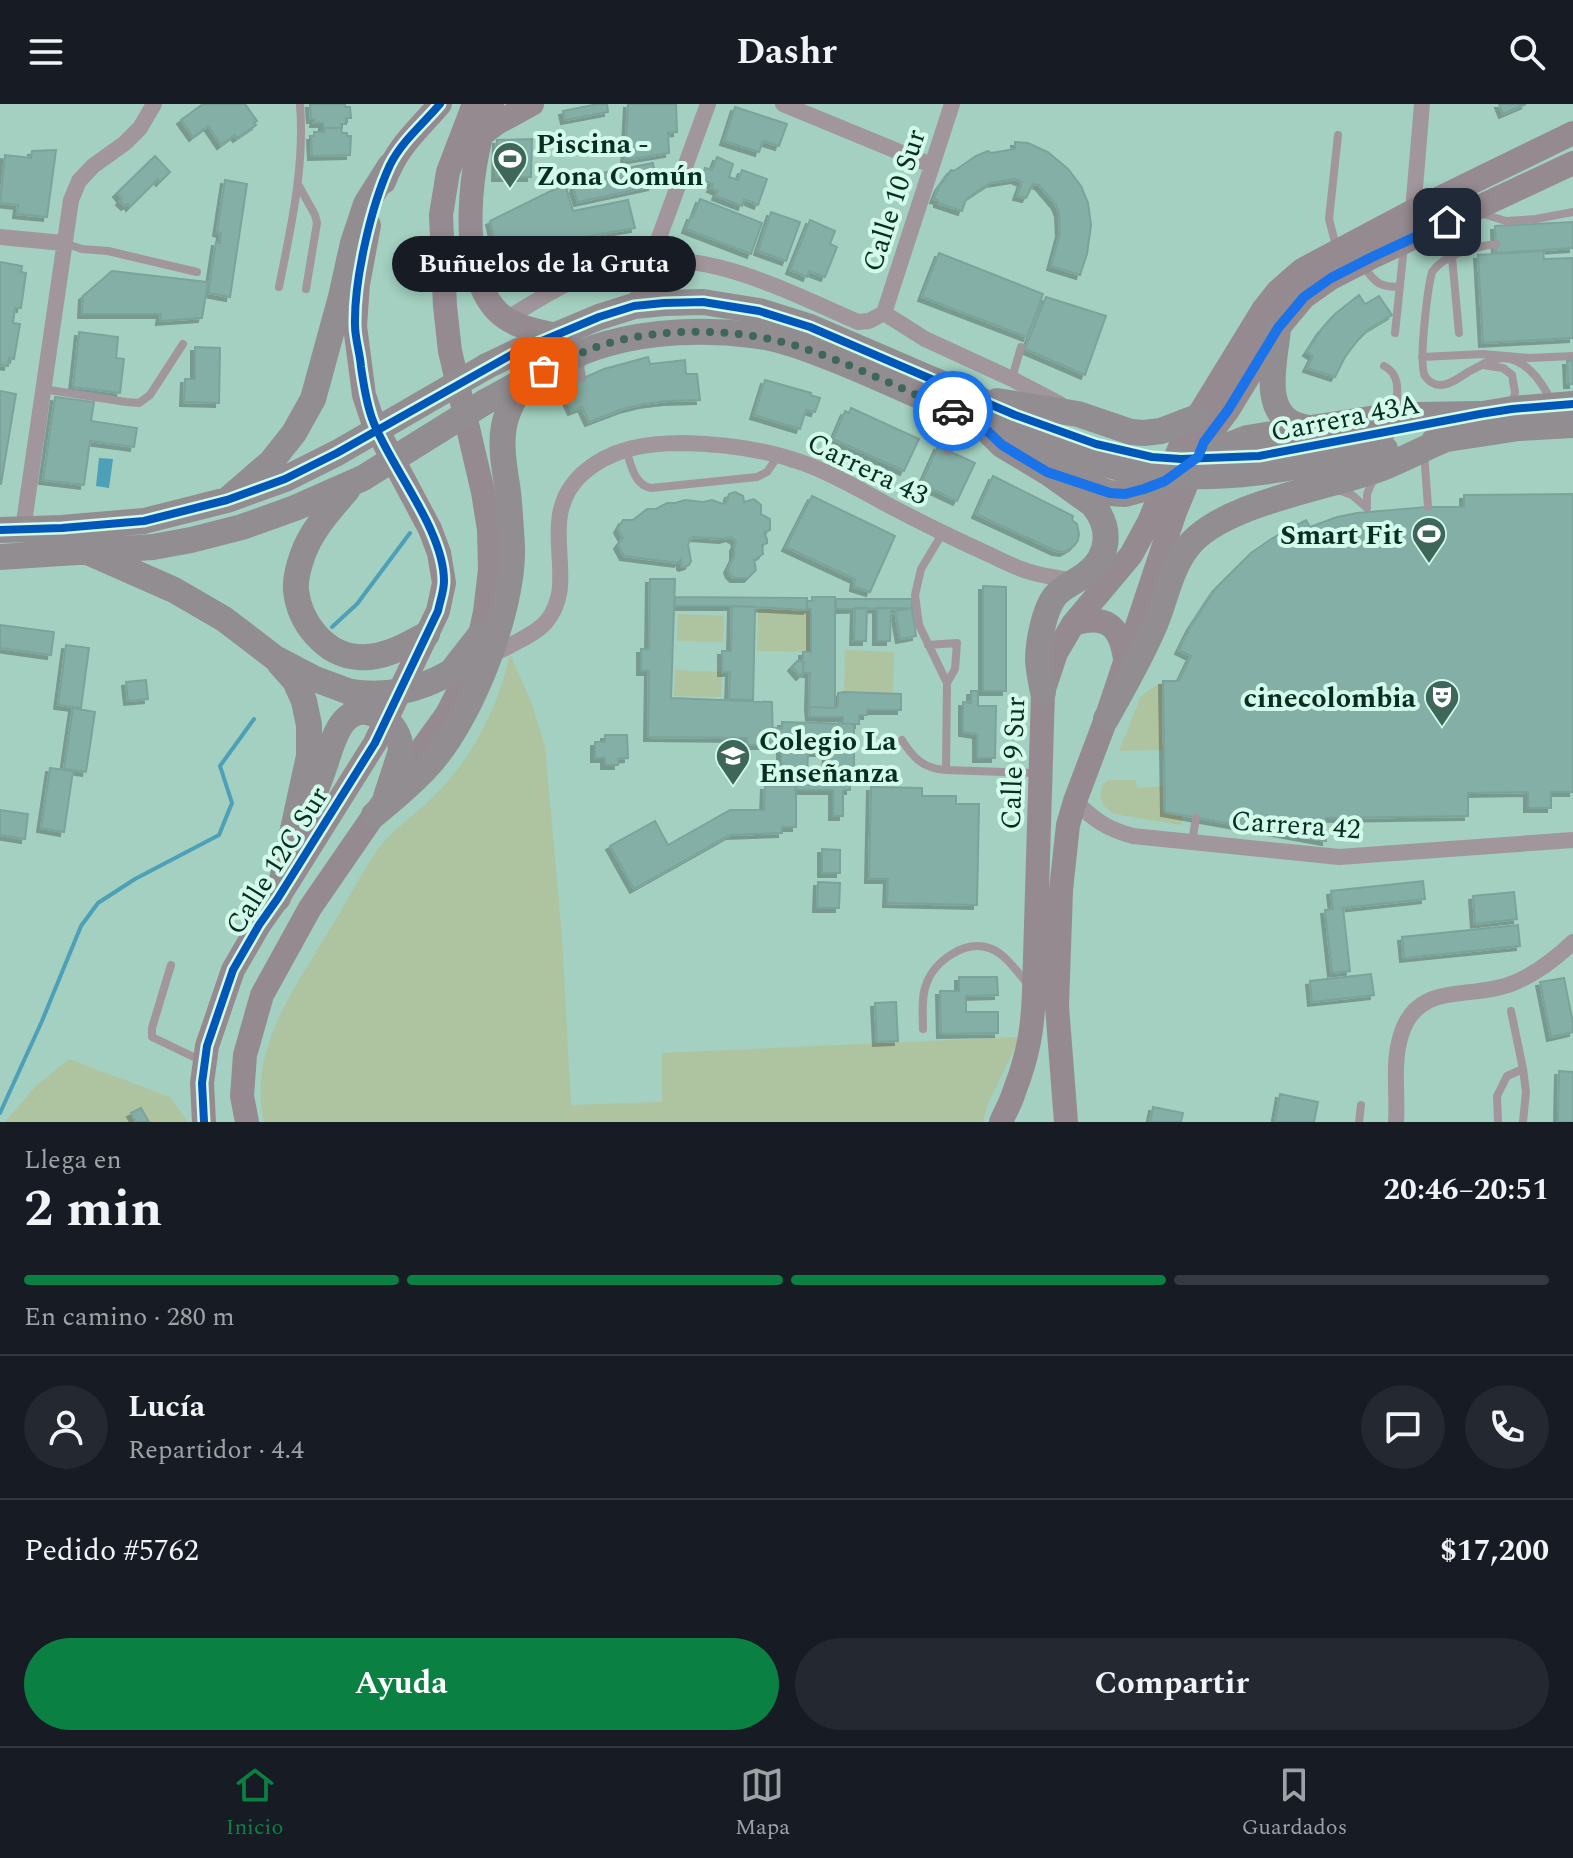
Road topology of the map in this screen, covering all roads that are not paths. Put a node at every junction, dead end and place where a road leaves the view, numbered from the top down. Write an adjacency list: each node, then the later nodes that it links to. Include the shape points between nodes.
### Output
1 (154, 104): 25 (street, via 140,128 79,181)
2 (300, 104): 17 (lane)
3 (440, 104): 15 (main road, Calle 12C Sur)
4 (474, 104): 13 (main road)
5 (492, 104): 13 (main road)
6 (532, 104): 13 (main road)
7 (708, 104): 29 (street)
8 (783, 104): 14 (street)
9 (952, 104): 14 (street, Calle 10 Sur)
10 (1422, 104): 19 (street)
11 (1573, 133): 19 (main road, Calle 9 Sur)
12 (1338, 135): 27 (lane, via 1329,219)
13 (471, 136): 37 (main road, via 475,265 487,297); 89 (main road, via 444,192 442,257 450,351 489,530)
14 (931, 165): 36 (street, Calle 10 Sur)
15 (390, 166): 74 (main road, via 357,230 313,399 271,462); 86 (main road, Calle 12C Sur, via 370,222 355,326 373,422 430,529 442,567 442,595)
16 (1568, 168): 18 (main road, Calle 9 Sur)
17 (299, 185): 32 (lane); 34 (lane, via 317,223)
18 (1507, 205): 20 (main road, Calle 9 Sur); 22 (lane)
19 (1413, 211): 27 (main road, Calle 9 Sur)
20 (1472, 211): 22 (lane); 24 (main road, Calle 9 Sur)
21 (1573, 212): 22 (lane)
22 (1523, 222)
23 (0, 237): 25 (street)
24 (1404, 242): 30 (main road, Calle 9 Sur); 33 (lane)
25 (63, 243): 31 (lane); 52 (street)
26 (1496, 244): 28 (lane)
27 (1337, 251): 58 (main road, Calle 9 Sur, via 1278,291)
28 (1452, 257): 40 (lane); 46 (lane, via 1432,272)
29 (652, 260): 35 (street); 36 (street, via 718,266 858,322); 37 (street, via 600,270)
30 (1361, 263): 33 (lane, via 1381,286); 38 (main road, Calle 9 Sur, via 1304,297)
31 (197, 272)
32 (279, 287)
33 (1400, 287): 39 (lane)
34 (306, 289)
35 (634, 306): 41 (main road, Carrera 43A); 56 (main road, Carrera 43A, via 703,302 759,311 810,327)
36 (884, 313): 50 (street, via 925,339)
37 (506, 319): 41 (main road)
38 (1278, 328): 61 (main road, via 1271,381 1274,400 1294,424); 69 (main road, Calle 9 Sur)
39 (1395, 333)
40 (1459, 333)
41 (555, 335): 74 (main road, Carrera 43A, bridge, via 487,366 337,453)
42 (183, 344): 52 (lane, via 150,395 139,403)
43 (1021, 347): 50 (lane)
44 (592, 349): 49 (lane, via 581,364); 51 (main road, Carrera 43A); 55 (main road, Carrera 43A, via 675,333 753,335 803,348)
45 (1573, 356): 46 (lane)
46 (1422, 357): 47 (lane, via 1426,378 1439,385)
47 (1482, 365): 53 (lane, via 1507,370); 54 (lane, via 1496,359 1523,365)
48 (1384, 366): 64 (lane, via 1392,370 1398,386)
49 (582, 378)
50 (1012, 379): 57 (street)
51 (524, 381): 71 (main road, Carrera 43A, bridge); 84 (main road, via 504,426 512,553)
52 (42, 389): 76 (street)
53 (1513, 396): 54 (main road, Carrera 43A); 64 (main road, Carrera 43A, via 1480,414)
54 (1555, 396)
55 (943, 407): 56 (main road, Carrera 43A); 67 (lane, via 956,429)
56 (977, 410): 57 (main road); 64 (main road, Carrera 43A, bridge, via 1152,457 1259,456); 70 (main road, via 1002,445)
57 (1078, 414): 58 (main road, via 1144,433)
58 (1195, 418): 72 (main road, Calle 9 Sur)
59 (1573, 425): 60 (main road, Carrera 43A)
60 (1532, 427): 62 (main road, Carrera 43A); 63 (street)
61 (1314, 429): 64 (main road); 69 (main road, via 1247,438)
62 (1449, 438): 64 (main road, Carrera 43A); 65 (main road)
63 (1573, 439)
64 (1386, 441): 65 (main road); 73 (main road); 73 (lane, via 1367,494 1368,510 1352,495)
65 (1424, 447): 75 (lane)
66 (626, 449): 68 (street, Carrera 43, via 692,443); 68 (lane, via 638,480 651,488 757,477); 87 (street, Carrera 43, via 595,464 570,490 557,530 561,587 555,608 537,631)
67 (948, 451)
68 (778, 455): 77 (street, Carrera 43, via 836,477)
69 (1198, 457): 72 (main road); 91 (main road, Calle 9 Sur)
70 (1047, 472): 72 (main road, via 1118,494); 81 (main road, via 1092,504 1105,527 1102,556)
71 (358, 481): 78 (main road, Carrera 43A, via 242,527 153,547); 86 (main road, via 322,520 302,556 296,589 301,612 312,631 343,655 383,655)
72 (1165, 481): 82 (main road, Calle 9 Sur, via 1140,539)
73 (1325, 486): 94 (main road, via 1227,517 1199,534 1185,550 1135,668)
74 (227, 500): 76 (main road, Carrera 43A, via 144,521)
75 (1428, 507)
76 (11, 529)
77 (942, 534): 80 (street, Carrera 43); 88 (lane, via 921,569 915,595)
78 (87, 551): 79 (main road, Carrera 43A); 90 (main road, via 174,590)
79 (0, 557)
80 (1026, 571): 81 (street, Carrera 43); 83 (street)
81 (1076, 581): 82 (street, Carrera 43); 83 (main road, via 1056,594)
82 (1104, 586): 85 (main road, Calle 9 Sur)
83 (1050, 605): 93 (main road, via 1038,662)
84 (501, 619): 87 (street); 89 (main road)
85 (1073, 624): 91 (main road, via 1093,619 1113,627); 93 (main road, Calle 9 Sur)
86 (427, 634): 104 (main road, Calle 12C Sur, via 375,743)
87 (525, 636): 89 (street, Carrera 43)
88 (928, 645): 92 (lane); 92 (lane, via 957,643 955,669)
89 (485, 646): 90 (main road, bridge, via 432,683 392,694 350,692); 99 (main road, via 449,740 430,765)
90 (275, 658): 103 (main road, via 295,681 309,725 309,756)
91 (1125, 659): 94 (main road, Calle 9 Sur)
92 (947, 683): 96 (lane)
93 (1043, 692): 97 (main road, Calle 9 Sur)
94 (1106, 719): 98 (main road, Calle 9 Sur)
95 (902, 740): 96 (lane, via 917,761)
96 (946, 770): 97 (lane)
97 (1040, 773): 107 (main road, Calle 9 Sur)
98 (1075, 801): 102 (street, Carrera 42, via 1111,830); 114 (main road, Calle 9 Sur, via 1063,860 1057,1006)
99 (380, 806): 103 (main road, bridge, via 401,751 398,734 372,713 360,713 340,725 332,739); 116 (main road, Calle 12C Sur, via 310,908 262,995 245,1055 242,1096)
100 (1196, 818): 102 (lane)
101 (1573, 840): 102 (street, Carrera 42, via 1339,857)
102 (1192, 842)
103 (285, 863): 104 (main road)
104 (278, 898): 110 (main road, Calle 12C Sur, via 233,970)
105 (1573, 942): 120 (street, via 1511,984 1439,997 1414,1009 1396,1057)
106 (171, 965): 110 (lane, via 152,1037)
107 (1034, 991): 109 (lane, via 996,951 962,949 931,973); 112 (main road, Calle 9 Sur, via 1031,1036)
108 (1511, 1011): 111 (lane)
109 (923, 1029)
110 (204, 1061): 115 (main road, Calle 12C Sur)
111 (1523, 1069): 121 (lane, via 1507,1076 1497,1096); 122 (lane)
112 (1013, 1097): 117 (main road, Calle 9 Sur); 118 (main road)
113 (1361, 1105): 119 (lane)
114 (1064, 1119)
115 (204, 1122)
116 (247, 1122)
117 (1001, 1122)
118 (1015, 1122)
119 (1359, 1122)
120 (1396, 1122)
121 (1498, 1122)
122 (1523, 1122)

